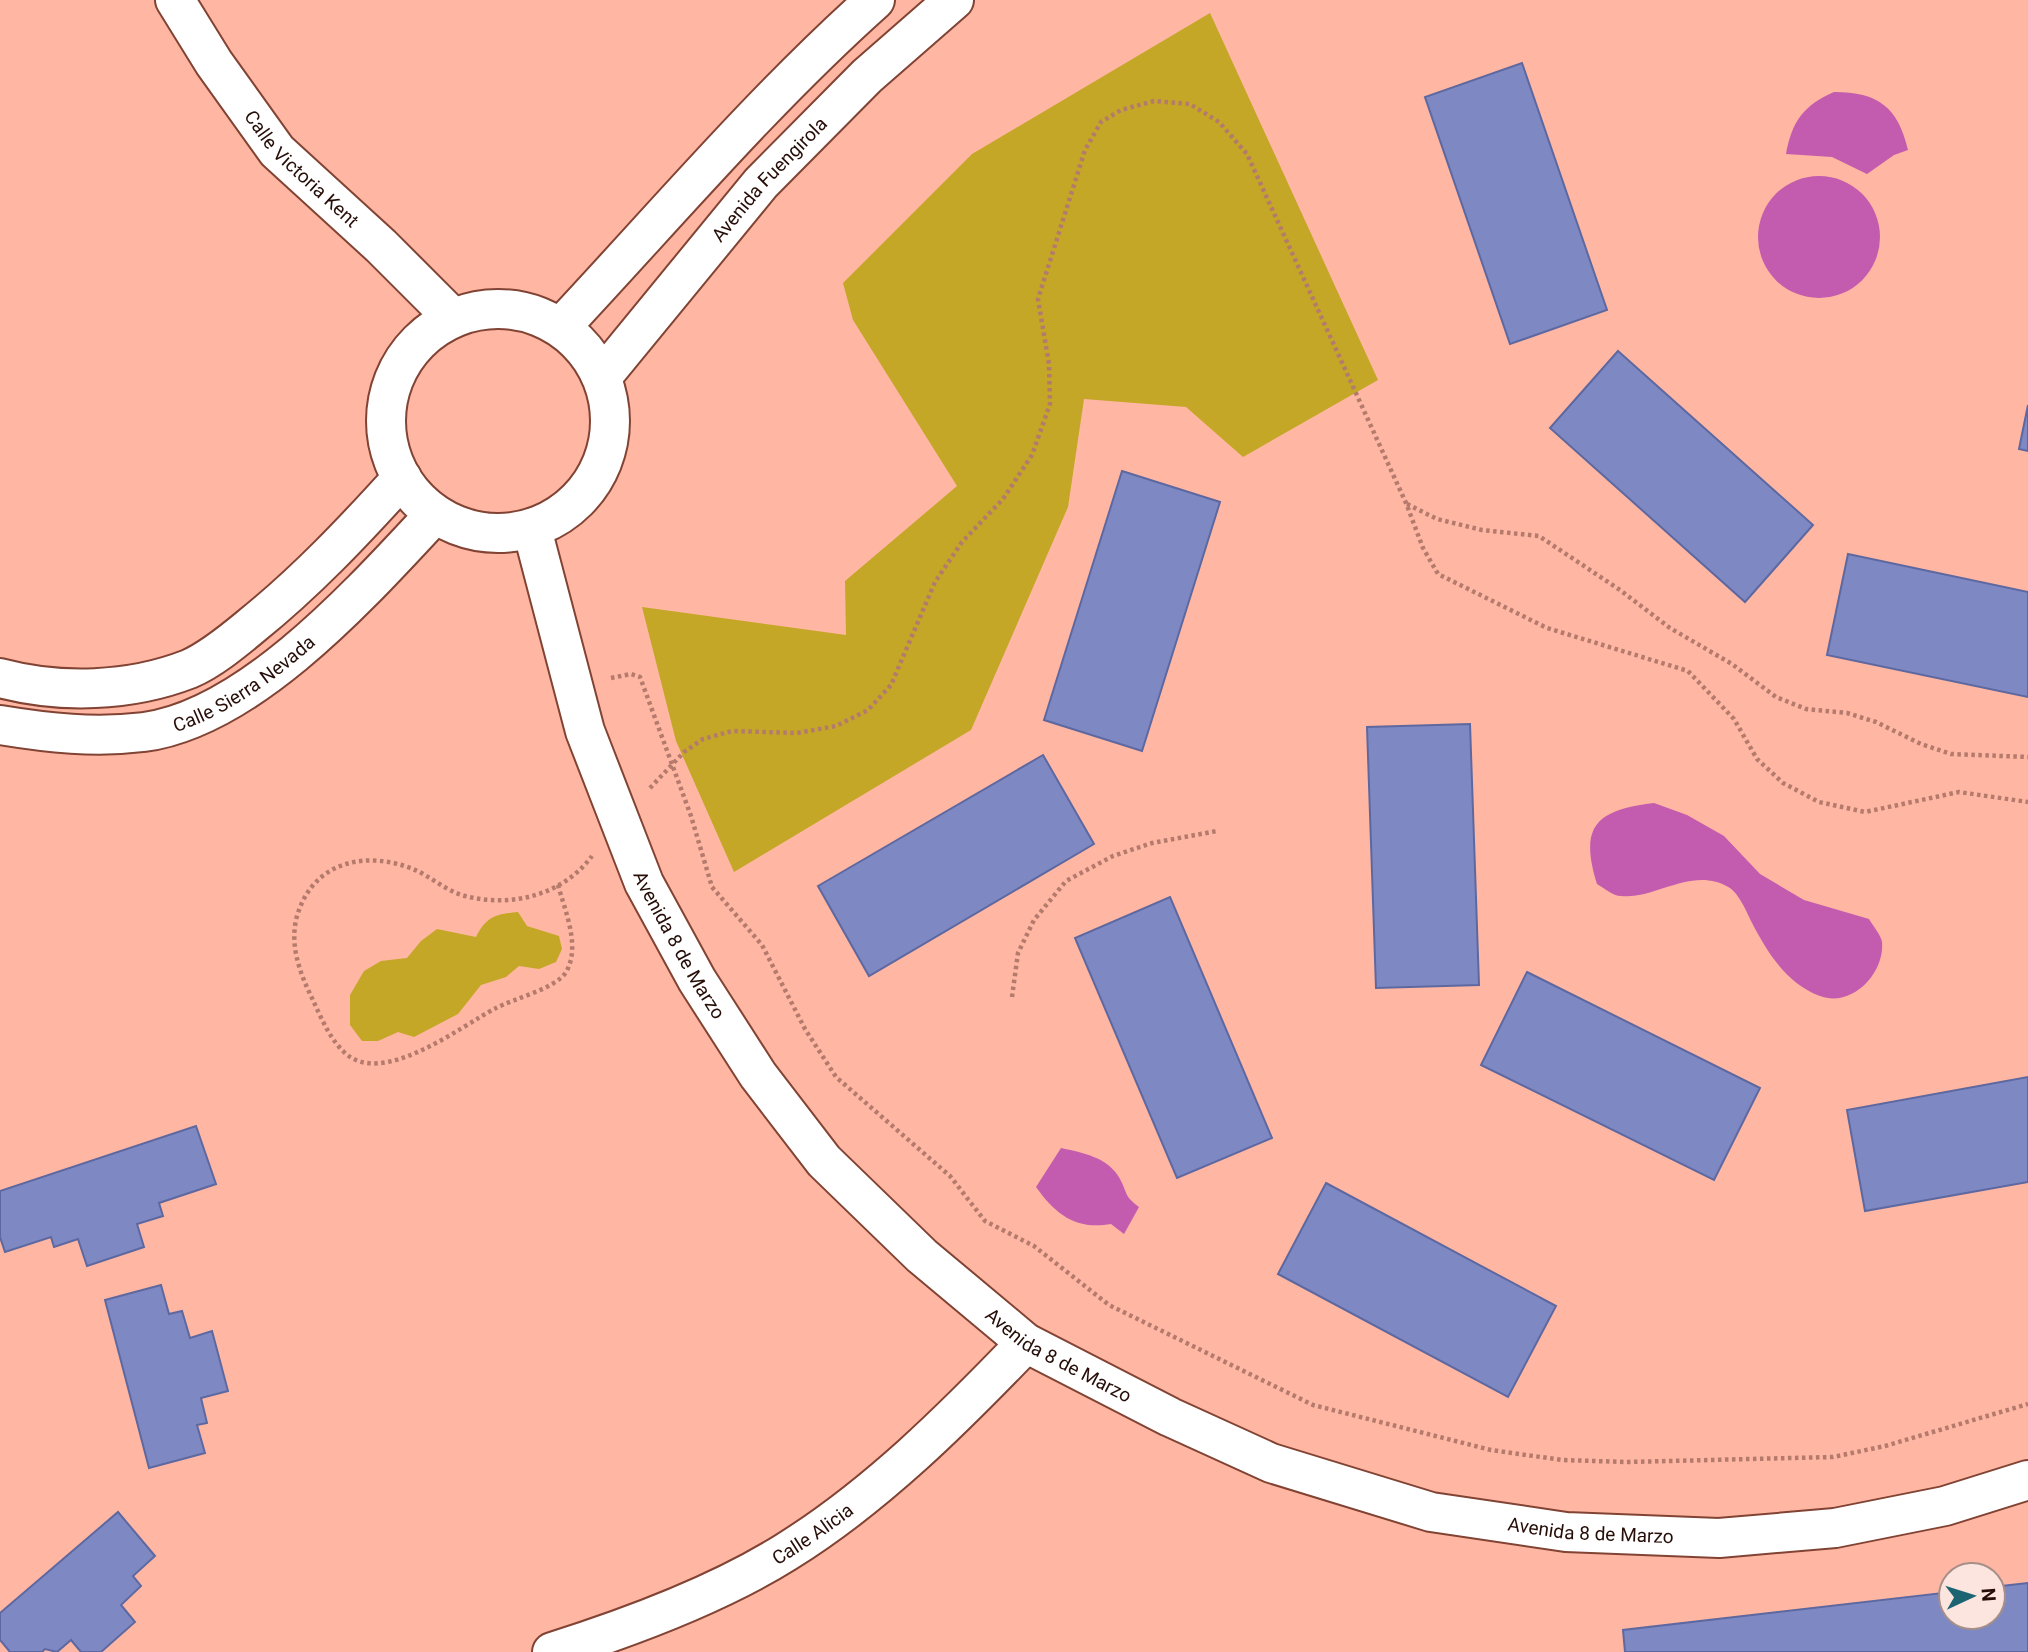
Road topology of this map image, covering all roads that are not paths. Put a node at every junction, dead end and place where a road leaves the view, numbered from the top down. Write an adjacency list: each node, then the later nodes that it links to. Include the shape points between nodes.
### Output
1 (175, 0): 4 (street, Calle Victoria Kent, via 277,151)
2 (875, 0): 5 (street, via 750,122)
3 (954, 0): 6 (street, Avenida Fuengirola, via 867,76 761,183)
4 (452, 317): 5 (street, via 497,308 525,311); 7 (street, via 416,343 394,377 385,429)
5 (561, 327): 6 (street, via 576,338)
6 (603, 376): 9 (street, via 611,414 606,458 580,501 550,523)
7 (402, 478): 8 (street); 10 (street, Calle Sierra Nevada, via 282,601 190,668 136,684 72,689)
8 (435, 514): 9 (street, via 462,529 513,534); 11 (street, Calle Sierra Nevada, via 260,683 205,713 146,732 68,736)
9 (531, 529): 12 (street, Avenida 8 de Marzo, via 585,731 644,883 697,980 758,1075 824,1161 922,1256)
10 (0, 678)
11 (0, 726)
12 (1026, 1343): 13 (street, Avenida 8 de Marzo, via 1170,1418 1271,1463 1431,1512 1566,1532 1719,1538 1835,1528 1945,1506); 14 (street, Calle Alicia, via 962,1410 873,1489 786,1553 680,1606)
13 (2028, 1480)
14 (552, 1652)

